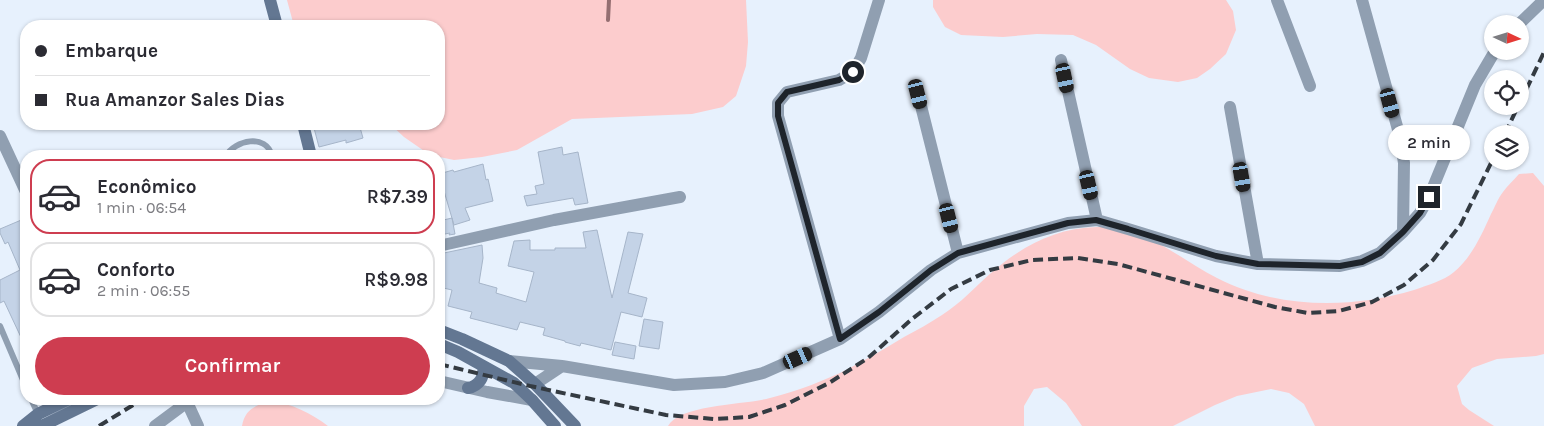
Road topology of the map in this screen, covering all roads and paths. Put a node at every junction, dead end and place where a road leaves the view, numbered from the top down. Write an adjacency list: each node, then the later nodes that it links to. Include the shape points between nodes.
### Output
1 (270, 0): 7 (main road)
2 (879, 0): 27 (street, via 861,58 853,72 839,80 787,92 778,103 778,116)
3 (1277, 0): 10 (street)
4 (1362, 0): 21 (street, via 1400,137 1404,163)
5 (1544, 0): 6 (street)
6 (1528, 15)
7 (275, 20)
8 (1061, 60): 20 (street)
9 (1490, 60): 21 (street, via 1475,85 1429,197)
10 (1310, 86)
11 (918, 94): 23 (street)
12 (1230, 107): 24 (street)
13 (304, 130): 17 (main road)
14 (0, 136): 18 (street)
15 (231, 150): 16 (lane, via 236,145 251,141)
16 (269, 150)
17 (310, 150)
18 (20, 179)
19 (680, 197): 22 (street)
20 (1096, 220): 23 (street, via 1068,223); 24 (street, via 1216,256)
21 (1403, 232): 24 (street, via 1380,253 1362,262 1340,266)
22 (445, 245)
23 (958, 253): 27 (street)
24 (1258, 264)
25 (0, 326): 32 (lane)
26 (445, 332): 29 (main road)
27 (840, 339): 31 (street, via 763,372 725,382 674,385)
28 (445, 347): 30 (main road)
29 (508, 362): 31 (street); 34 (main road)
30 (483, 366): 35 (main road, via 481,380); 36 (main road, via 511,381)
31 (562, 366): 34 (street)
32 (20, 373)
33 (445, 382): 35 (street)
34 (535, 384): 47 (main road)
35 (468, 388): 36 (street)
36 (532, 400): 46 (main road)
37 (33, 405): 42 (lane)
38 (60, 405): 42 (main road)
39 (85, 405): 42 (main road, via 44,425)
40 (183, 405): 44 (street)
41 (192, 405): 45 (street)
42 (38, 420): 43 (main road)
43 (23, 426)
44 (155, 426)
45 (198, 426)
46 (554, 426)
47 (575, 426)

